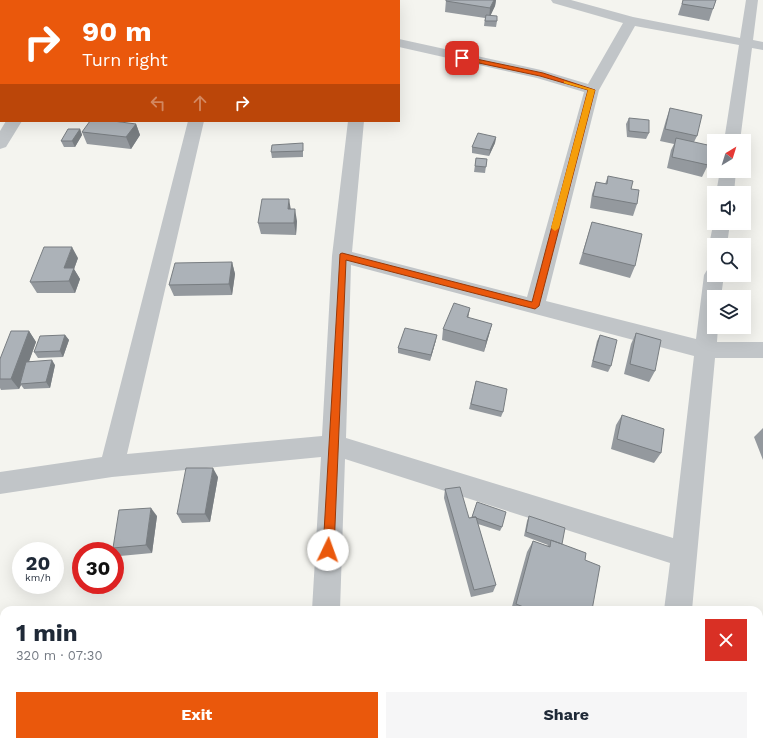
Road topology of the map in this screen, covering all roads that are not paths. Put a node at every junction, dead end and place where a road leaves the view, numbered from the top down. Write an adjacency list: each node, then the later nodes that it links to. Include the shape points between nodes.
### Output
1 (556, 0): 3 (street)
2 (752, 0): 5 (street)
3 (572, 1): 4 (street)
4 (631, 21): 5 (street); 8 (street)
5 (745, 42): 7 (street); 12 (street)
6 (400, 43): 8 (street, via 541,74)
7 (763, 46)
8 (592, 90): 16 (street)
9 (13, 122): 13 (street)
10 (196, 122): 20 (street)
11 (356, 122): 14 (street)
12 (733, 134)
13 (0, 144)
14 (342, 256): 16 (street); 19 (street)
15 (713, 282): 17 (street)
16 (535, 306): 17 (street)
17 (704, 350): 18 (street); 22 (street)
18 (763, 350)
19 (333, 445): 20 (street); 22 (street); 23 (street)
20 (112, 466): 21 (street)
21 (0, 483)
22 (685, 555): 24 (street)
23 (326, 606)
24 (679, 606)

